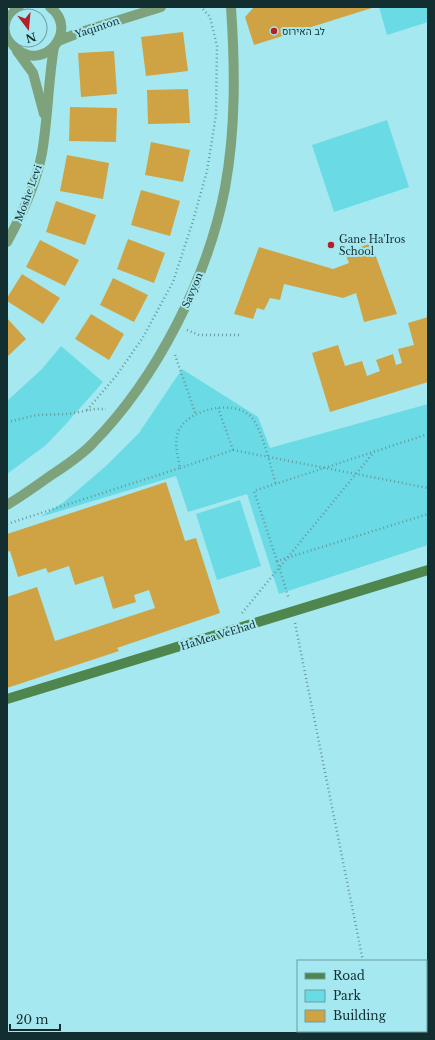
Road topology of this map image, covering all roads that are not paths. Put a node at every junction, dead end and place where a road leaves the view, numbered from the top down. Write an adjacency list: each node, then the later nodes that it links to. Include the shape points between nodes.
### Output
1 (50, 7): 4 (street, Moshe Levi, via 59,17 61,25 61,33)
2 (161, 7): 4 (street, Yaqinton, via 80,32)
3 (231, 7): 9 (street, Savyon, via 234,84 231,140 225,189 209,251 169,338 123,410 92,444 65,466)
4 (56, 44): 6 (street, Yaqinton, via 47,52 38,55 29,55); 7 (street, Moshe Levi)
5 (15, 48): 7 (street, Moshe Levi, via 33,73)
6 (16, 48)
7 (46, 119): 8 (street, Moshe Levi, via 36,174)
8 (7, 242)
9 (7, 504)
10 (428, 570): 11 (street, HaMea VeEhad)
11 (7, 700)

